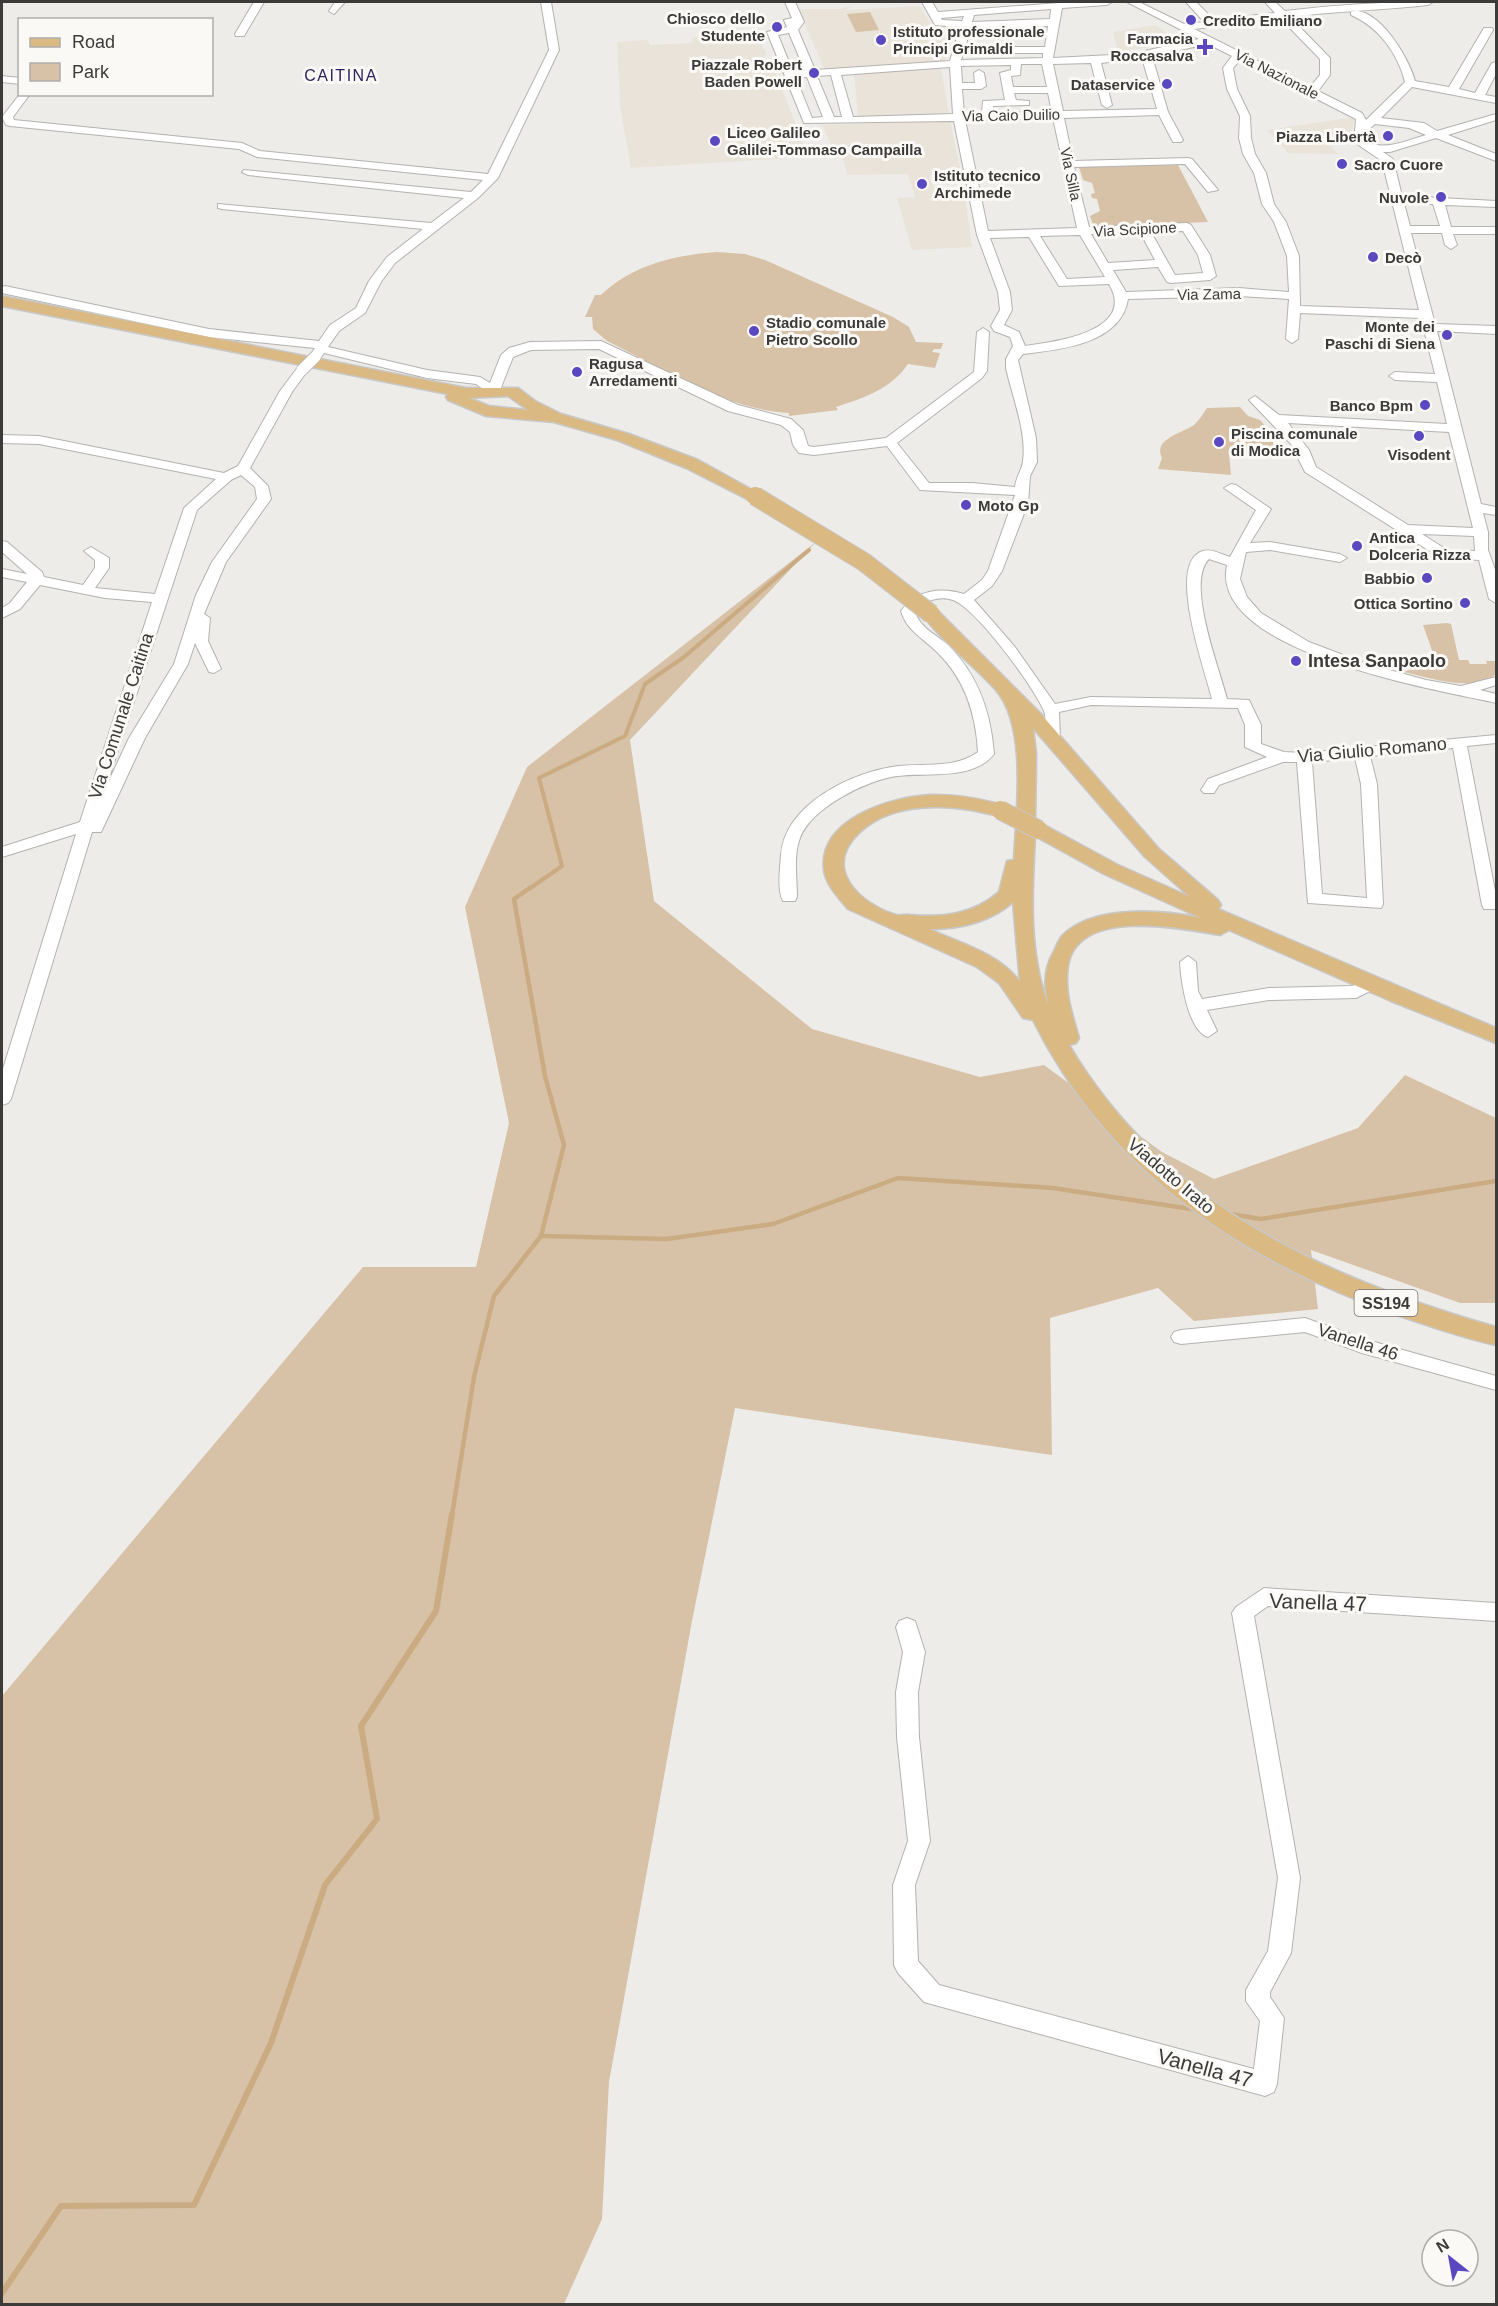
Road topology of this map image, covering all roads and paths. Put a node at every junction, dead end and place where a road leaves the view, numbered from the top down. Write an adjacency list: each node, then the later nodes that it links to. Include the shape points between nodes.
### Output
1 (259, 2): 26 (street)
2 (546, 2): 73 (street, via 554,50)
3 (781, 2): 22 (street)
4 (790, 2): 22 (street)
5 (927, 2): 18 (street, via 939,23)
6 (945, 2): 18 (street)
7 (983, 2): 16 (street)
8 (1018, 2): 15 (street)
9 (1107, 2): 14 (street)
10 (1132, 2): 24 (street, Via Nazionale)
11 (1191, 2): 21 (street)
12 (1270, 2): 19 (street)
13 (1428, 2): 17 (street)
14 (1063, 5): 15 (street); 20 (street, Via Silla)
15 (1034, 8): 16 (street)
16 (1002, 10): 18 (street)
17 (1355, 10): 19 (street); 45 (street, via 1396,47)
18 (969, 18): 23 (street); 29 (street)
19 (1286, 18): 21 (street); 24 (street); 50 (street, via 1325,58 1325,75)
20 (1055, 22): 27 (street); 30 (street, Via Silla)
21 (1212, 24): 24 (street)
22 (794, 25): 39 (street); 42 (street, via 772,32)
23 (997, 26): 27 (street); 29 (street)
24 (1189, 29): 28 (street, Via Nazionale)
25 (1488, 30): 49 (street)
26 (240, 34)
27 (1027, 36): 29 (street); 30 (street)
28 (1211, 40): 31 (street); 32 (street, Via Nazionale)
29 (975, 50): 37 (street)
30 (1050, 50): 34 (street, Via Silla)
31 (1146, 53): 33 (street); 57 (street)
32 (1239, 54): 50 (street, Via Nazionale); 95 (street, via 1228,68 1232,89 1243,109 1245,138 1268,204 1290,243)
33 (1095, 60): 34 (street); 55 (street)
34 (1047, 62): 35 (street); 48 (street, Via Silla)
35 (1016, 63): 37 (street); 41 (street, via 1016,73)
36 (1497, 65): 51 (street)
37 (955, 68): 38 (street); 40 (street); 46 (street)
38 (830, 72): 39 (street); 63 (street)
39 (810, 73): 42 (street); 62 (street)
40 (979, 73): 41 (street); 46 (street, via 981,86)
41 (1005, 73): 47 (street)
42 (790, 75): 62 (street, Via Caio Duilio, via 808,121)
43 (2, 79): 44 (street)
44 (18, 81)
45 (1410, 83): 49 (street); 61 (street)
46 (957, 86): 59 (street)
47 (1009, 90): 48 (street); 54 (street)
48 (1054, 90): 56 (street, Via Silla)
49 (1454, 90): 51 (street)
50 (1312, 92): 66 (street, Via Nazionale, via 1358,115)
51 (1479, 95): 53 (street)
52 (23, 96): 73 (street, via 7,117 10,123 242,146 257,154)
53 (1497, 100)
54 (1011, 103): 56 (street); 58 (street, via 987,103)
55 (1107, 105)
56 (1058, 109): 57 (street, Via Caio Duilio); 58 (street, Via Caio Duilio); 71 (street, Via Silla)
57 (1163, 112): 68 (street)
58 (988, 116): 59 (street, Via Caio Duilio)
59 (959, 117): 63 (street, Via Caio Duilio); 87 (street)
60 (1497, 117): 65 (street)
61 (1374, 118): 64 (street); 66 (street)
62 (830, 120): 63 (street, Via Caio Duilio)
63 (853, 120)
64 (1412, 125): 65 (street); 67 (street)
65 (1449, 130): 67 (street)
66 (1359, 133): 69 (street)
67 (1434, 135): 69 (street, via 1390,149); 70 (street)
68 (1178, 140)
69 (1363, 145): 76 (street, via 1385,157)
70 (1497, 158)
71 (1068, 164): 74 (street, via 1188,161); 85 (street, Via Silla)
72 (248, 172): 75 (street)
73 (492, 178): 75 (street)
74 (1212, 190)
75 (474, 196): 81 (street)
76 (1395, 200): 77 (street); 83 (street)
77 (1438, 201): 80 (street); 84 (street)
78 (1497, 204): 80 (street)
79 (222, 206): 81 (street)
80 (1484, 220): 84 (street); 89 (street)
81 (434, 227): 101 (street, via 391,260 360,310 334,328)
82 (1144, 229): 85 (street, Via Scipione); 90 (street); 90 (street, Via Scipione, via 1187,227 1204,255 1210,276 1171,279)
83 (1403, 229): 84 (street); 96 (street)
84 (1447, 230): 88 (street)
85 (1084, 232): 86 (street, Via Scipione); 91 (street, Via Silla)
86 (1033, 234): 87 (street, Via Scipione); 92 (street, via 1063,283)
87 (983, 235): 98 (street, via 1004,292 1006,310)
88 (1451, 245)
89 (1488, 245)
90 (1162, 263): 91 (street)
91 (1104, 267): 92 (street, Via Silla)
92 (1111, 280): 94 (street, Via Silla)
93 (3, 296): 101 (street); 107 (main road)
94 (1122, 296): 95 (street, Via Zama, via 1239,292); 102 (street, via 1123,306 1116,319 1093,334 1068,344)
95 (1294, 302): 96 (street, Via Zama); 100 (street)
96 (1425, 314): 97 (street)
97 (1428, 327): 99 (street); 106 (street)
98 (992, 328): 102 (street, via 1008,330 1017,337); 115 (street, via 992,343 983,354 978,375)
99 (1497, 330)
100 (1292, 339)
101 (320, 350): 104 (street); 116 (street, bridge, via 286,391)
102 (1019, 351): 119 (street, via 1011,368 1029,438 1030,462 1023,476)
103 (505, 364): 104 (street, via 480,374); 107 (street); 108 (street); 115 (street, via 507,355 530,346 601,345 733,408 786,422 796,430 804,450)
104 (434, 375): 107 (street, via 480,381)
105 (1395, 376): 106 (street)
106 (1442, 378): 113 (street)
107 (487, 396): 108 (main road); 110 (main road, via 492,413)
108 (518, 396): 110 (main road, via 518,407); 111 (main road)
109 (1256, 400): 112 (street)
110 (507, 412): 111 (main road)
111 (555, 417): 139 (main road, bridge, via 660,450 755,496 864,562 931,614)
112 (1277, 419): 113 (street); 122 (street, via 1309,458 1310,470)
113 (1453, 428): 120 (street)
114 (2, 439): 117 (street, via 39,440)
115 (890, 442): 119 (street, via 925,487)
116 (243, 469): 117 (street, Via Comunale Caitina); 135 (street, via 261,486 264,499 219,562)
117 (226, 477): 132 (street, Via Comunale Caitina, via 191,508)
118 (1231, 488): 124 (street, via 1264,509)
119 (1022, 492): 134 (street, via 1013,529 995,571 987,584)
120 (1473, 507): 121 (street); 126 (street)
121 (1497, 511)
122 (1401, 529): 126 (street); 126 (street, via 1444,554)
123 (2, 545): 130 (street)
124 (1242, 548): 127 (street, via 1270,546); 128 (street)
125 (92, 551): 131 (street, via 102,558 102,568)
126 (1488, 551): 133 (street)
127 (1340, 558)
128 (1235, 563): 138 (street, via 1233,581 1239,594 1262,622 1281,634 1370,670 1453,689); 140 (street, via 1206,554 1200,558 1194,574 1197,616)
129 (2, 573): 130 (street)
130 (37, 579): 131 (street); 136 (street, via 15,606)
131 (87, 589): 132 (street)
132 (161, 599): 151 (street, Via Comunale Caitina)
133 (1497, 599)
134 (965, 600): 141 (street, via 994,628); 154 (street, via 925,596 914,601 908,611 910,622 941,647 967,677 985,726 986,754 976,763 955,768 867,778 832,798 806,817 793,835)
135 (199, 612): 137 (street, via 204,621 201,641); 150 (street, via 181,664 137,738)
136 (2, 614)
137 (214, 669)
138 (1494, 690)
139 (1007, 692): 142 (main road); 148 (main road, via 1024,730)
140 (1221, 704): 141 (street, via 1091,701); 146 (street, Via Giulio Romano, via 1244,703 1252,725 1253,747)
141 (1051, 709): 142 (street)
142 (1052, 739): 157 (main road, via 1152,853 1207,902)
143 (1497, 739): 144 (street, Via Giulio Romano)
144 (1459, 742): 145 (street, Via Giulio Romano); 155 (street)
145 (1361, 752): 147 (street, Via Giulio Romano); 147 (street, via 1369,784 1374,904 1314,899)
146 (1282, 757): 147 (street, Via Giulio Romano); 149 (street, via 1212,782)
147 (1305, 758)
148 (1027, 786): 156 (main road, via 1009,894 1002,901 977,914 942,922 904,921); 167 (main road, via 1024,910 1031,985 1049,1030)
149 (1209, 790)
150 (111, 793): 151 (street); 161 (street, via 90,839 44,987)
151 (94, 798): 152 (street, Via Comunale Caitina)
152 (87, 825): 153 (street); 161 (street, Via Comunale Caitina, via 38,977)
153 (2, 852)
154 (789, 897)
155 (1490, 904)
156 (868, 911): 157 (main road, bridge, via 843,893 833,867 833,856 841,840 866,818 902,804 960,802 1000,810 1113,871); 167 (main road, via 984,962 1006,978 1056,1055)
157 (1255, 933): 158 (main road)
158 (1284, 948): 160 (main road); 167 (main road, via 1220,928 1165,918 1113,919 1077,934 1062,951 1054,977 1057,1011 1072,1049)
159 (1188, 962): 162 (street)
160 (1368, 985): 162 (street, via 1356,992 1280,993); 163 (main road)
161 (33, 1005): 168 (street, Via Comunale Caitina)
162 (1195, 1006): 165 (street)
163 (1472, 1026): 164 (main road); 166 (main road)
164 (1497, 1030)
165 (1208, 1031)
166 (1497, 1036)
167 (1077, 1077): 169 (main road, Viadotto Irato / SS194, via 1114,1126 1160,1172 1217,1216 1339,1285 1408,1311)
168 (2, 1099)
169 (1497, 1336)
170 (1181, 1337): 171 (street, Vanella 46, via 1305,1325 1328,1330 1362,1346)
171 (1497, 1383)
172 (1497, 1612): 173 (street, Vanella 47, via 1264,1597 1243,1613 1289,1878 1279,1953 1258,1990 1258,2001 1272,2018 1266,2084 932,1994 906,1965 903,1885 919,1841 908,1737 907,1692 914,1652)
173 (907, 1627)

